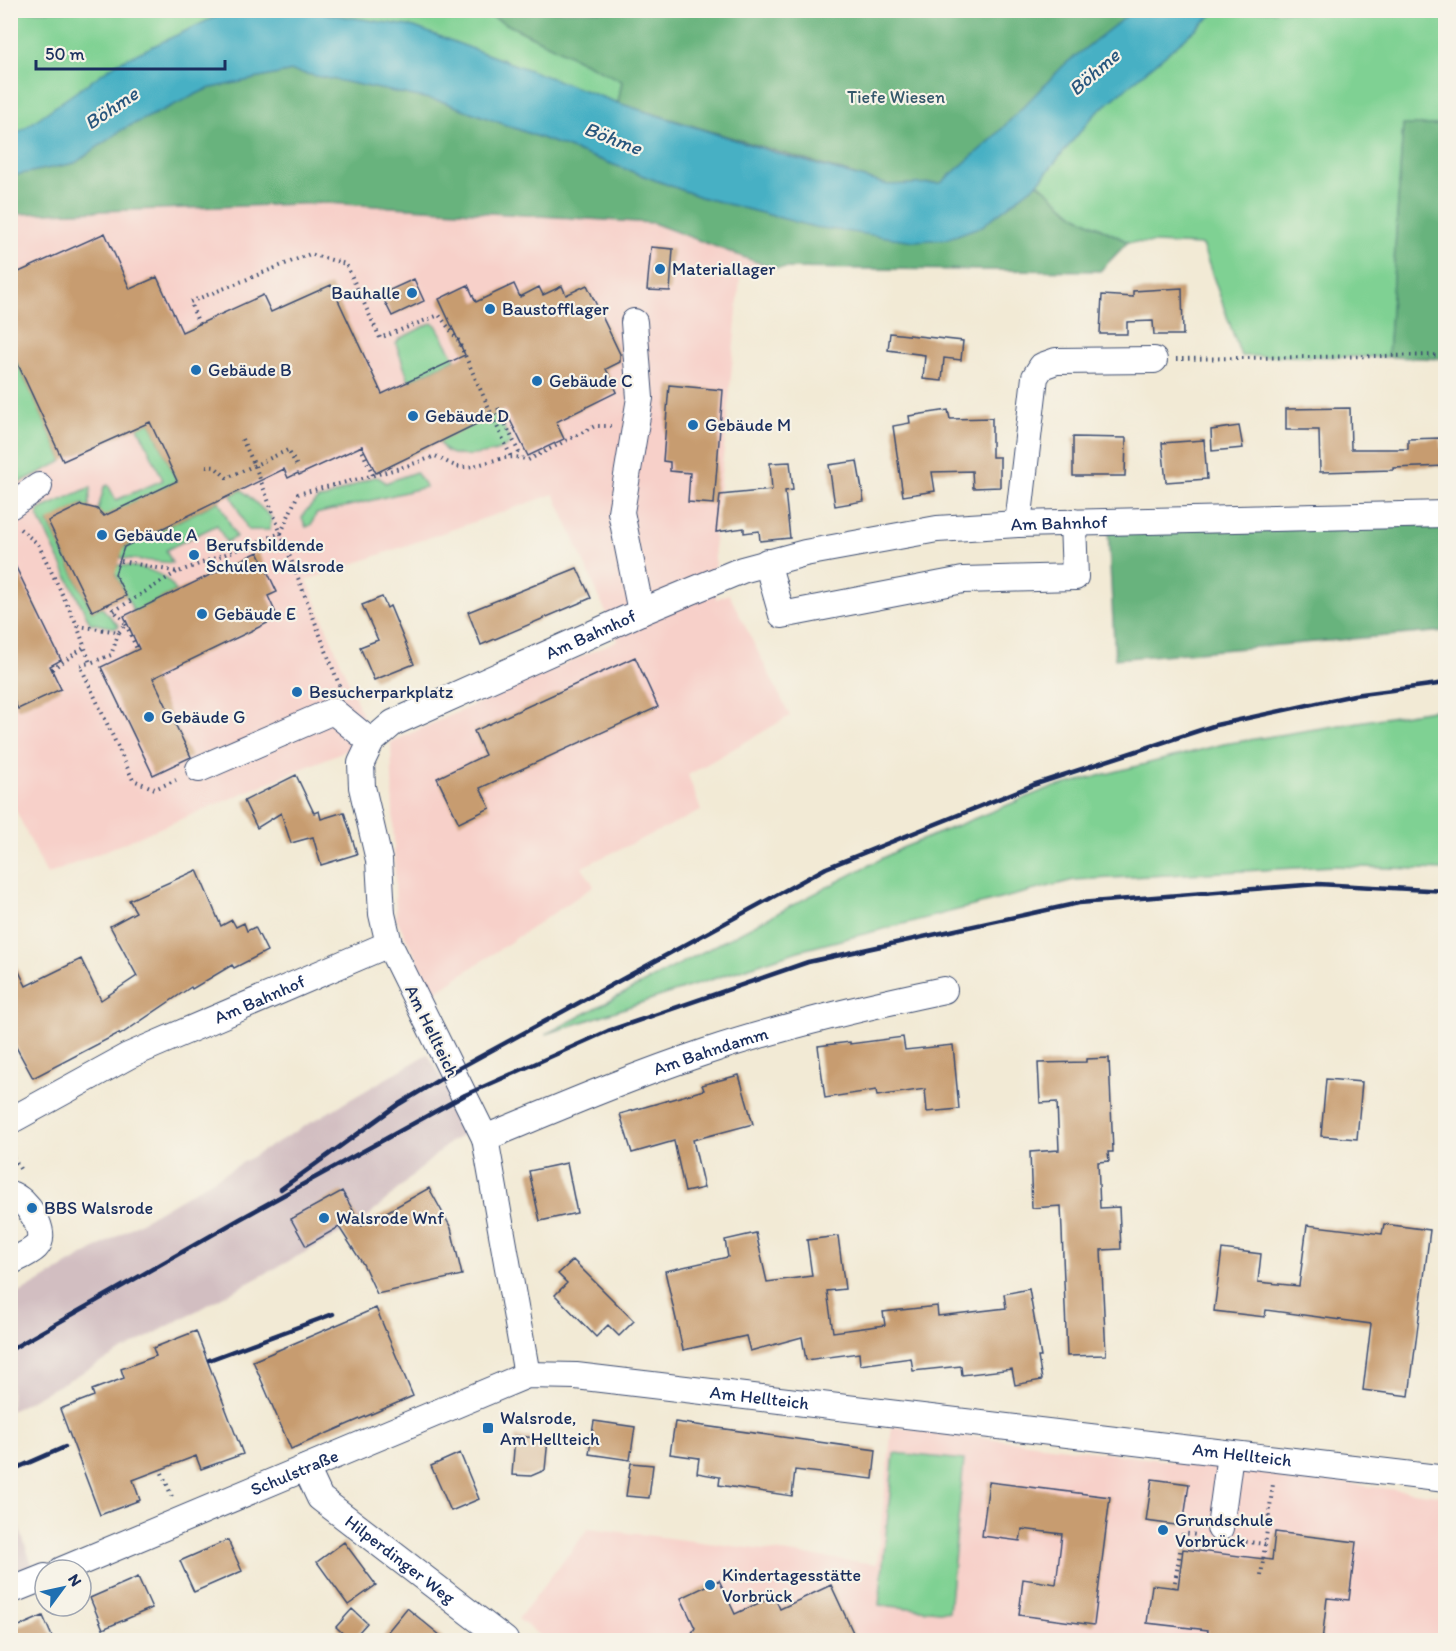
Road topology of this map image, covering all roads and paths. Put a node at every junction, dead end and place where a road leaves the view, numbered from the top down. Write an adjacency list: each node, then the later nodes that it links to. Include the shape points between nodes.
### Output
1 (634, 322): 6 (street, via 640,398)
2 (199, 324): 9 (path, via 190,302 310,255 346,264 380,338 439,315 458,340)
3 (1446, 356): 4 (path)
4 (1154, 360): 19 (street, via 1056,361 1042,366 1035,376)
5 (498, 408): 10 (path)
6 (635, 427): 10 (path, via 595,426 528,460); 26 (street, via 621,512)
7 (242, 439): 12 (path)
8 (360, 446): 14 (path)
9 (511, 457): 10 (path); 14 (path, via 460,467 435,456)
10 (521, 458)
11 (206, 466): 12 (path, via 215,467 227,477)
12 (255, 466): 13 (path, via 288,450); 20 (path)
13 (297, 466)
14 (373, 475): 20 (path, via 298,494)
15 (39, 486): 17 (street)
16 (1446, 514): 18 (street, Am Bahnhof)
17 (14, 516): 28 (path, via 38,544)
18 (1073, 522): 19 (street, Am Bahnhof); 22 (street, via 1075,577 963,580 782,615)
19 (1018, 524): 22 (street, Am Bahnhof, via 937,529)
20 (281, 533): 23 (path); 34 (path)
21 (121, 561): 23 (path)
22 (767, 562): 26 (street, Am Bahnhof)
23 (178, 572): 25 (path)
24 (108, 604): 25 (path)
25 (114, 611): 27 (path)
26 (641, 612): 34 (street, Am Bahnhof)
27 (126, 624): 29 (path); 31 (path)
28 (77, 625): 29 (path); 30 (path)
29 (118, 632): 32 (path, via 111,655)
30 (85, 647): 32 (path); 33 (path)
31 (137, 649)
32 (90, 663): 35 (path, via 80,665 133,780 155,789)
33 (52, 669)
34 (364, 736): 35 (street, via 333,711); 36 (street, via 362,787 379,860 382,914)
35 (200, 770)
36 (389, 944): 38 (street, Am Bahnhof, via 128,1056); 39 (street, Am Hellteich)
37 (944, 990): 39 (street, Am Bahndamm, via 861,1007 706,1052)
38 (10, 1121)
39 (485, 1138): 42 (street, Am Hellteich)
40 (10, 1194): 41 (street, via 22,1199 40,1229 40,1239 36,1247)
41 (10, 1262)
42 (527, 1375): 43 (street, Am Hellteich, via 576,1376); 45 (street, Schulstraße)
43 (1230, 1454): 44 (street, Am Hellteich); 47 (street)
44 (1276, 1459): 46 (street, Am Hellteich); 49 (path)
45 (306, 1468): 48 (street, Schulstraße); 53 (street, Hilperdinger Weg, via 320,1498)
46 (1446, 1479)
47 (1220, 1528): 51 (path, via 1218,1538 1183,1533)
48 (91, 1558)
49 (1261, 1576)
50 (33, 1582): 52 (street)
51 (1174, 1587)
52 (10, 1591)
53 (505, 1641)

